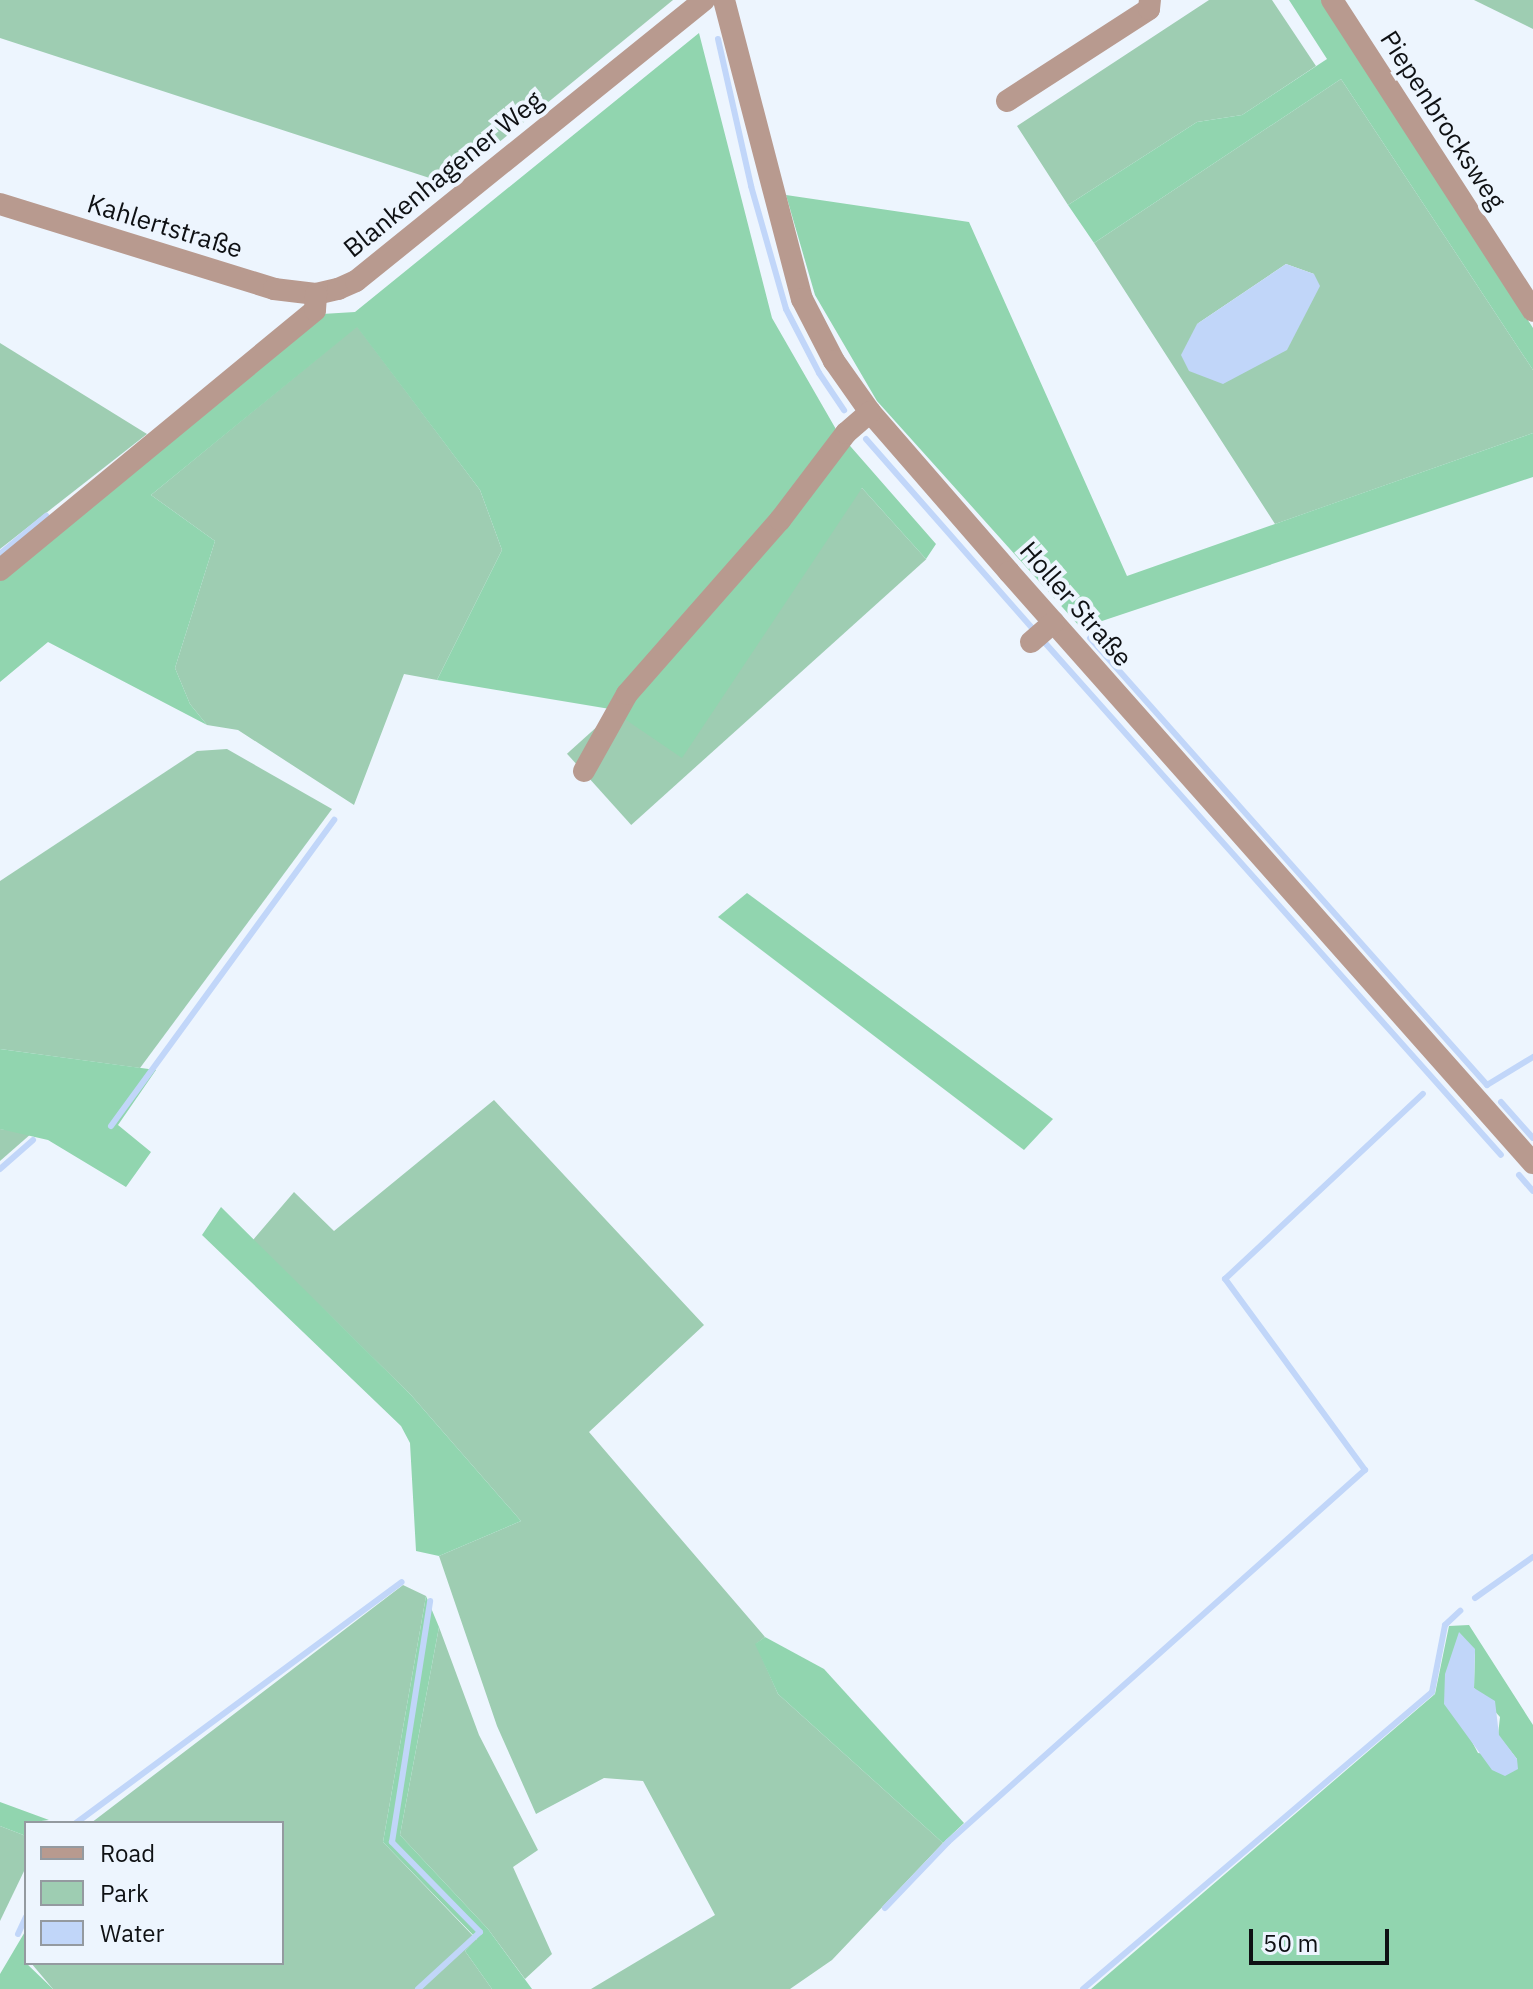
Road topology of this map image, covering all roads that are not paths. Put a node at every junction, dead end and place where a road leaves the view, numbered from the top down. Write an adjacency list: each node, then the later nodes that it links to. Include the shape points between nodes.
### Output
1 (704, 0): 7 (street, Blankenhagener Weg, via 356,281)
2 (724, 0): 9 (street, Holler Straße, via 802,299 834,361)
3 (1150, 0): 5 (street, via 1149,9)
4 (1332, 0): 8 (street, Piepenbrocksweg)
5 (1007, 101)
6 (0, 204): 7 (street, Kahlertstraße, via 274,289)
7 (316, 294): 10 (street, via 315,310)
8 (1533, 311)
9 (870, 412): 11 (street, Holler Straße); 13 (street, via 846,433 780,520 627,694)
10 (0, 570)
11 (1054, 622): 12 (street); 14 (street, Holler Straße)
12 (1031, 642)
13 (584, 771)
14 (1533, 1163)

